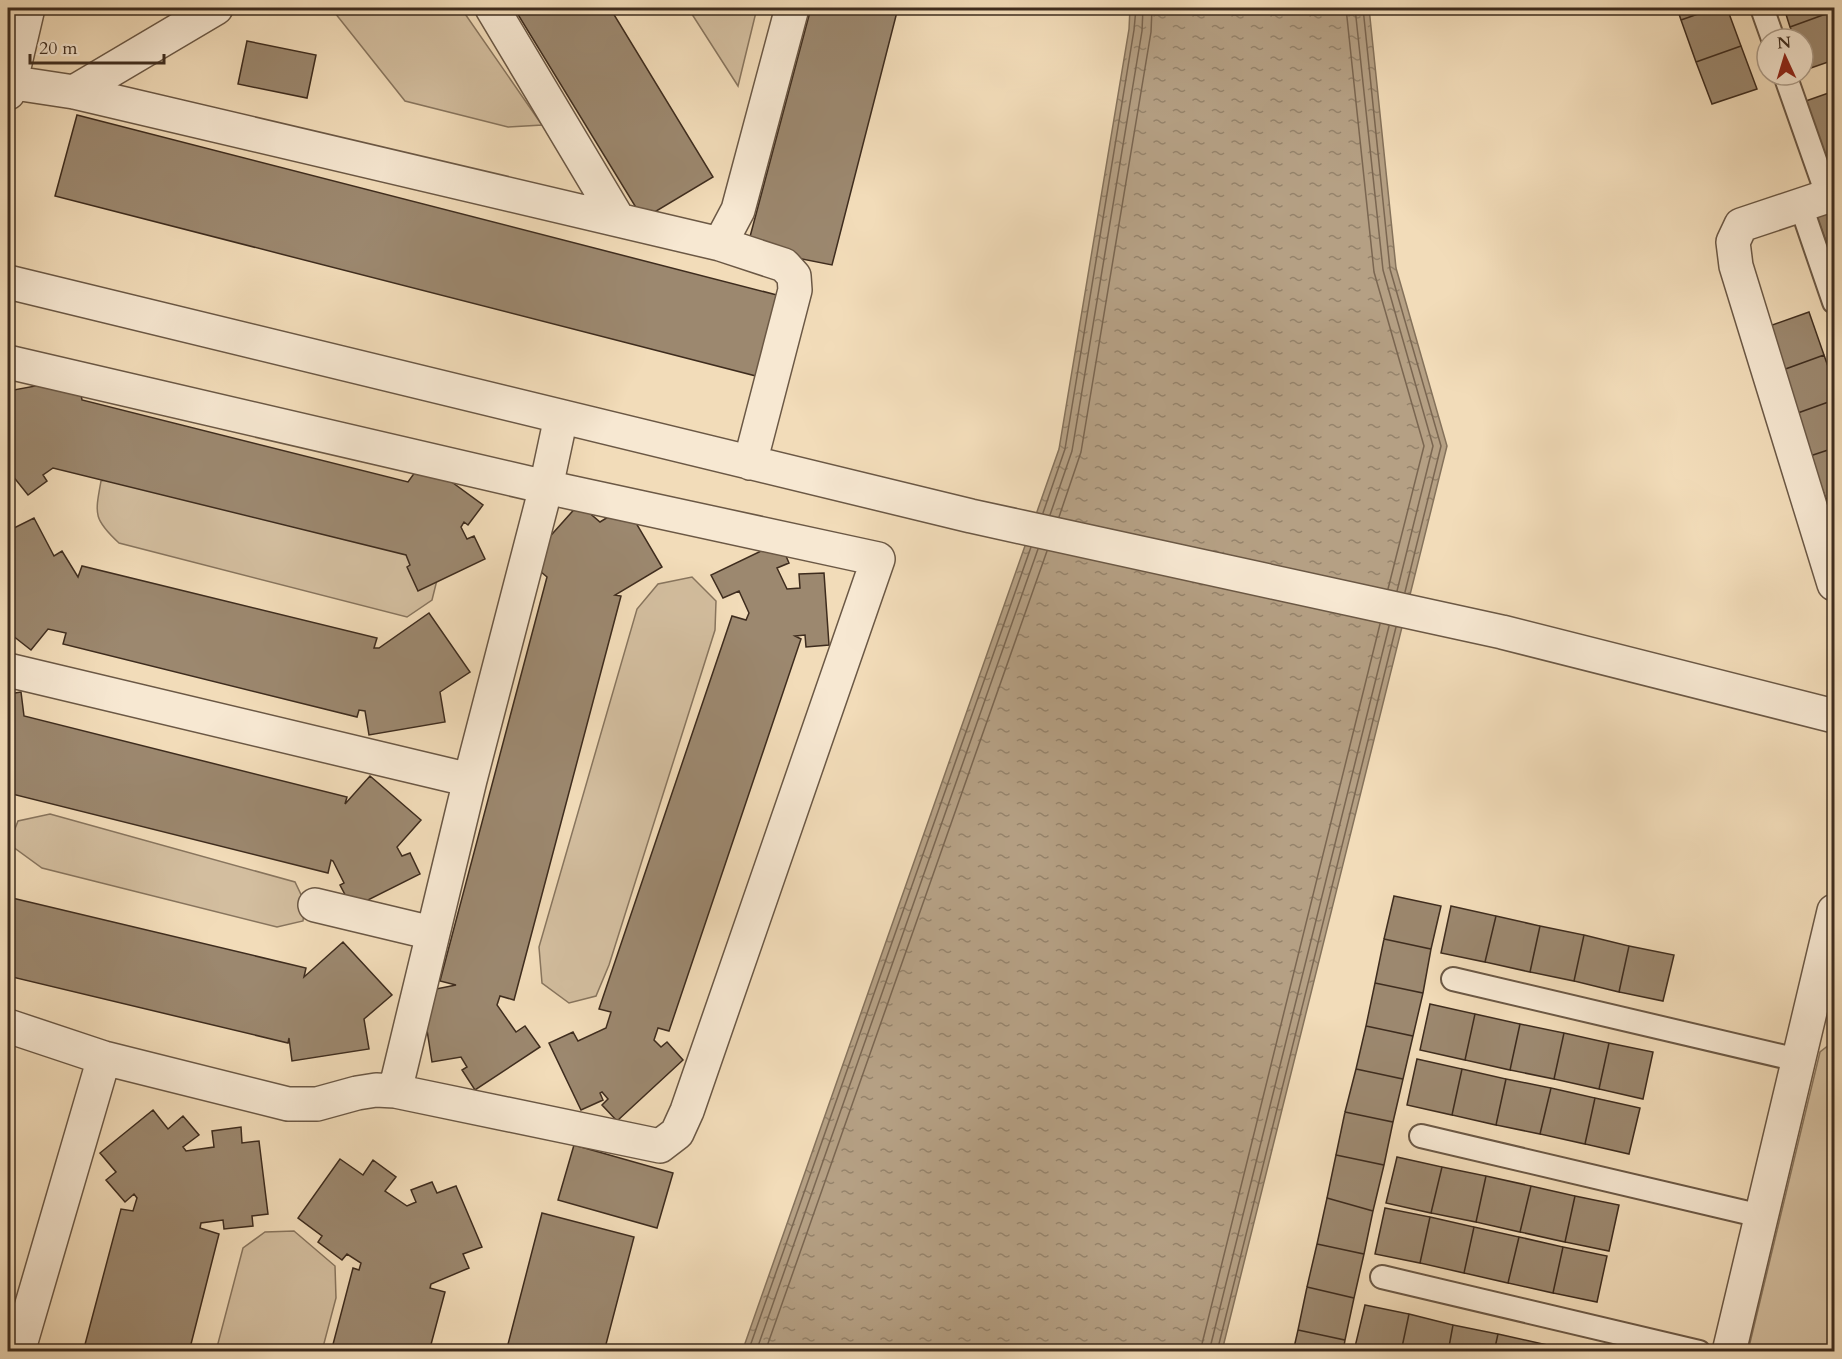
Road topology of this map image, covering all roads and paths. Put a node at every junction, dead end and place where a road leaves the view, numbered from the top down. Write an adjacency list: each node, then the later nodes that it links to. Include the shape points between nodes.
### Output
1 (28, 8): 7 (street)
2 (216, 8): 9 (street)
3 (492, 8): 11 (street)
4 (792, 8): 12 (street, via 738,210)
5 (1762, 8): 6 (lane)
6 (1769, 27)
7 (8, 86): 9 (street)
8 (1788, 87): 10 (lane)
9 (74, 92): 11 (street)
10 (1821, 199): 14 (lane); 19 (street, via 1742,225 1734,242 1736,266)
11 (618, 219): 12 (street)
12 (720, 244): 17 (street, via 784,265 794,276 795,290)
13 (9, 287): 16 (street)
14 (1834, 302)
15 (8, 362): 18 (street)
16 (561, 417): 17 (street); 18 (street)
17 (750, 463): 21 (street, via 971,516 1502,632)
18 (546, 488): 22 (street); 30 (street, via 878,559 677,1133 660,1146)
19 (1834, 584)
20 (8, 670): 22 (street)
21 (1834, 716)
22 (470, 780): 25 (street)
23 (315, 905): 25 (street)
24 (1834, 911): 29 (street)
25 (432, 933): 30 (street)
26 (1453, 979): 29 (lane)
27 (8, 1026): 28 (street)
28 (104, 1058): 30 (street, via 288,1104 317,1104 357,1092); 34 (street)
29 (1798, 1060): 32 (street)
30 (395, 1091)
31 (1420, 1136): 32 (lane)
32 (1761, 1216): 36 (street)
33 (1382, 1277): 35 (lane)
34 (18, 1352)
35 (1699, 1352)
36 (1729, 1352)

